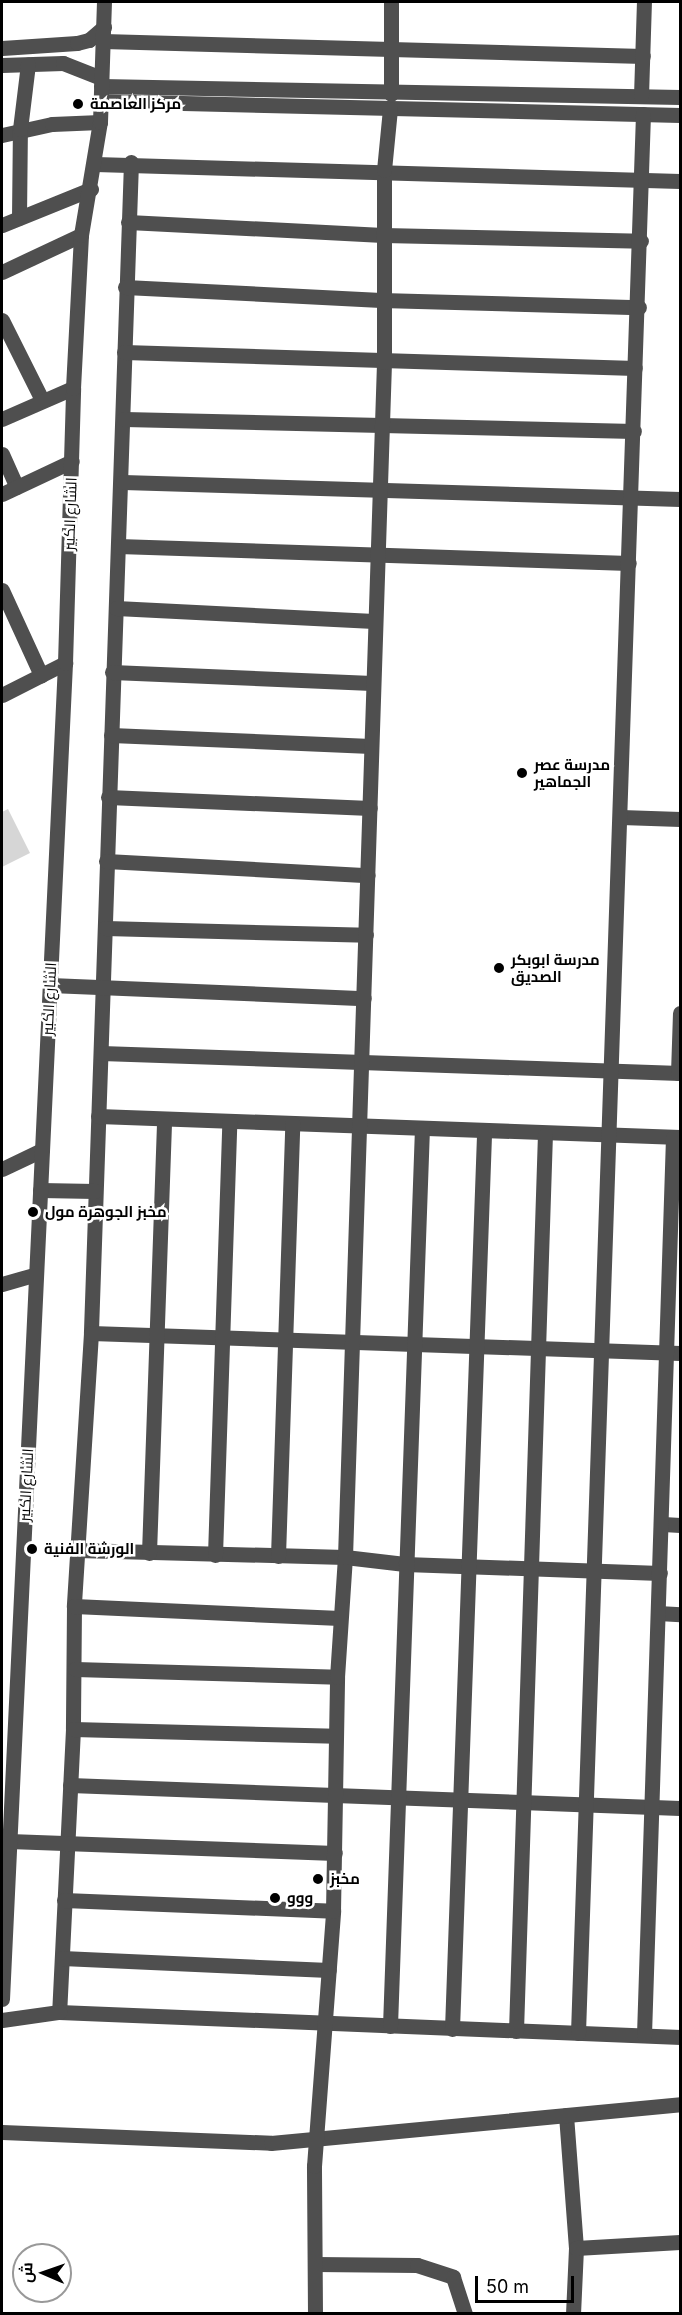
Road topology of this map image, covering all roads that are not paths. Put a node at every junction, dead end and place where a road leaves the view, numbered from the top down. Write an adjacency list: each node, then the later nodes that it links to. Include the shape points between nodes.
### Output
1 (104, 2): 4 (street, الشارع الكبير)
2 (391, 2): 6 (street)
3 (644, 2): 7 (street)
4 (104, 34): 5 (street, via 77,43); 6 (street); 10 (street, الشارع الكبير)
5 (2, 48)
6 (391, 50): 7 (street); 13 (street)
7 (643, 56): 11 (street)
8 (28, 64): 9 (street); 10 (street, via 63,63); 17 (street)
9 (2, 65)
10 (100, 88): 13 (street); 16 (street, الشارع الكبير)
11 (641, 96): 12 (street); 13 (street)
12 (681, 97)
13 (390, 101): 14 (street); 21 (street)
14 (643, 114): 15 (street); 22 (street)
15 (681, 115)
16 (99, 122): 17 (street); 20 (street, الشارع الكبير)
17 (20, 129): 18 (street); 25 (street)
18 (2, 135)
19 (131, 162): 20 (street); 21 (street); 26 (street)
20 (95, 164): 24 (street, الشارع الكبير)
21 (384, 170): 22 (street); 29 (street)
22 (642, 178): 23 (street); 30 (street)
23 (681, 181)
24 (91, 189): 25 (street); 28 (street, الشارع الكبير)
25 (19, 218): 27 (street)
26 (128, 222): 29 (street); 32 (street)
27 (2, 225)
28 (81, 235): 31 (street); 39 (street, الشارع الكبير)
29 (383, 235): 30 (street); 33 (street)
30 (641, 241): 34 (street)
31 (2, 272)
32 (125, 287): 33 (street); 36 (street)
33 (381, 300): 34 (street); 37 (street)
34 (639, 307): 38 (street)
35 (2, 320): 40 (street)
36 (124, 352): 37 (street); 42 (street)
37 (384, 362): 38 (street); 43 (street)
38 (635, 368): 44 (street)
39 (73, 388): 40 (street); 46 (street, الشارع الكبير)
40 (42, 400): 41 (street)
41 (2, 418)
42 (124, 418): 43 (street); 47 (street)
43 (382, 425): 44 (street); 49 (street)
44 (634, 430): 51 (street)
45 (2, 454): 48 (street)
46 (72, 461): 48 (street); 59 (street, الشارع الكبير)
47 (123, 482): 49 (street); 53 (street)
48 (17, 487): 50 (street)
49 (380, 491): 51 (street); 54 (street)
50 (2, 494)
51 (632, 498): 52 (street); 55 (street)
52 (681, 499)
53 (118, 546): 54 (street); 57 (street)
54 (377, 555): 55 (street); 58 (street)
55 (629, 563): 68 (street)
56 (2, 590): 61 (street)
57 (116, 608): 58 (street); 60 (street)
58 (374, 621): 62 (street)
59 (65, 663): 61 (street); 74 (street, الشارع الكبير)
60 (112, 672): 62 (street); 64 (street)
61 (41, 675): 63 (street)
62 (372, 683): 65 (street)
63 (2, 695)
64 (111, 735): 65 (street); 66 (street)
65 (371, 746): 67 (street)
66 (108, 797): 67 (street); 70 (street)
67 (370, 808): 71 (street)
68 (621, 817): 69 (street); 80 (street)
69 (681, 819)
70 (106, 861): 71 (street); 72 (street)
71 (368, 875): 73 (street)
72 (105, 928): 73 (street); 75 (street)
73 (366, 935): 76 (street)
74 (50, 985): 75 (street); 92 (street, الشارع الكبير)
75 (103, 987): 76 (street); 78 (street)
76 (364, 998): 79 (street)
77 (681, 1013): 81 (street)
78 (101, 1053): 79 (street); 82 (street)
79 (362, 1064): 80 (street); 86 (street)
80 (612, 1073): 81 (street); 90 (street)
81 (679, 1073)
82 (98, 1116): 83 (street); 95 (street)
83 (164, 1121): 84 (street); 99 (street)
84 (229, 1122): 85 (street); 100 (street)
85 (292, 1123): 86 (street); 101 (street)
86 (357, 1126): 87 (street); 102 (street)
87 (422, 1129): 88 (street); 103 (street)
88 (484, 1133): 89 (street); 105 (street)
89 (545, 1135): 90 (street); 104 (street)
90 (610, 1137): 91 (street); 106 (street)
91 (677, 1137): 107 (street)
92 (42, 1150): 93 (street); 94 (street, الشارع الكبير)
93 (2, 1169)
94 (40, 1190): 95 (street); 96 (street, الشارع الكبير)
95 (95, 1191): 98 (street)
96 (36, 1274): 97 (street); 136 (street, الشارع الكبير)
97 (2, 1284)
98 (91, 1333): 99 (street); 110 (street)
99 (158, 1336): 100 (street); 111 (street)
100 (220, 1338): 101 (street); 112 (street)
101 (284, 1340): 102 (street); 113 (street)
102 (349, 1343): 103 (street); 114 (street)
103 (413, 1344): 105 (street); 115 (street)
104 (535, 1346): 105 (street); 106 (street); 117 (street)
105 (473, 1347): 116 (street)
106 (602, 1348): 107 (street); 118 (street)
107 (674, 1353): 108 (street)
108 (663, 1524): 109 (street); 119 (street)
109 (681, 1525)
110 (77, 1550): 111 (street); 120 (street)
111 (149, 1553): 112 (street)
112 (215, 1555): 113 (street)
113 (278, 1556): 114 (street)
114 (345, 1557): 115 (street); 123 (street)
115 (405, 1564): 116 (street); 130 (street)
116 (467, 1566): 117 (street); 131 (street)
117 (531, 1567): 118 (street); 132 (street)
118 (593, 1570): 119 (street); 133 (street)
119 (660, 1573): 121 (street)
120 (74, 1606): 123 (street); 124 (street)
121 (658, 1613): 122 (street); 134 (street)
122 (681, 1614)
123 (340, 1618): 125 (street)
124 (75, 1669): 125 (street); 126 (street)
125 (337, 1677): 127 (street)
126 (73, 1729): 127 (street); 128 (street)
127 (335, 1736): 129 (street)
128 (70, 1785): 129 (street); 137 (street)
129 (336, 1797): 130 (street); 138 (street)
130 (397, 1798): 131 (street); 147 (street)
131 (461, 1798): 132 (street); 148 (street)
132 (524, 1800): 133 (street); 149 (street)
133 (586, 1803): 134 (street); 150 (street)
134 (653, 1807): 135 (street); 151 (street)
135 (681, 1809)
136 (9, 1841): 137 (street); 143 (street, الشارع الكبير)
137 (66, 1843): 138 (street); 139 (street)
138 (334, 1853): 140 (street)
139 (64, 1900): 140 (street); 141 (street)
140 (333, 1911): 142 (street)
141 (62, 1958): 142 (street); 144 (street)
142 (329, 1970): 146 (street)
143 (2, 1999)
144 (59, 2012): 145 (street); 146 (street)
145 (2, 2020)
146 (327, 2024): 147 (street); 156 (street)
147 (390, 2026): 148 (street)
148 (452, 2029): 149 (street)
149 (516, 2031): 150 (street)
150 (578, 2033): 151 (street)
151 (645, 2035): 152 (street)
152 (681, 2037)
153 (681, 2104): 154 (street)
154 (566, 2115): 156 (street); 158 (street)
155 (2, 2132): 156 (street, via 212,2142)
156 (317, 2141): 159 (street)
157 (681, 2242): 158 (street)
158 (576, 2248): 162 (street)
159 (315, 2264): 160 (street); 161 (street, via 417,2265 453,2277)
160 (315, 2313)
161 (465, 2313)
162 (573, 2313)

